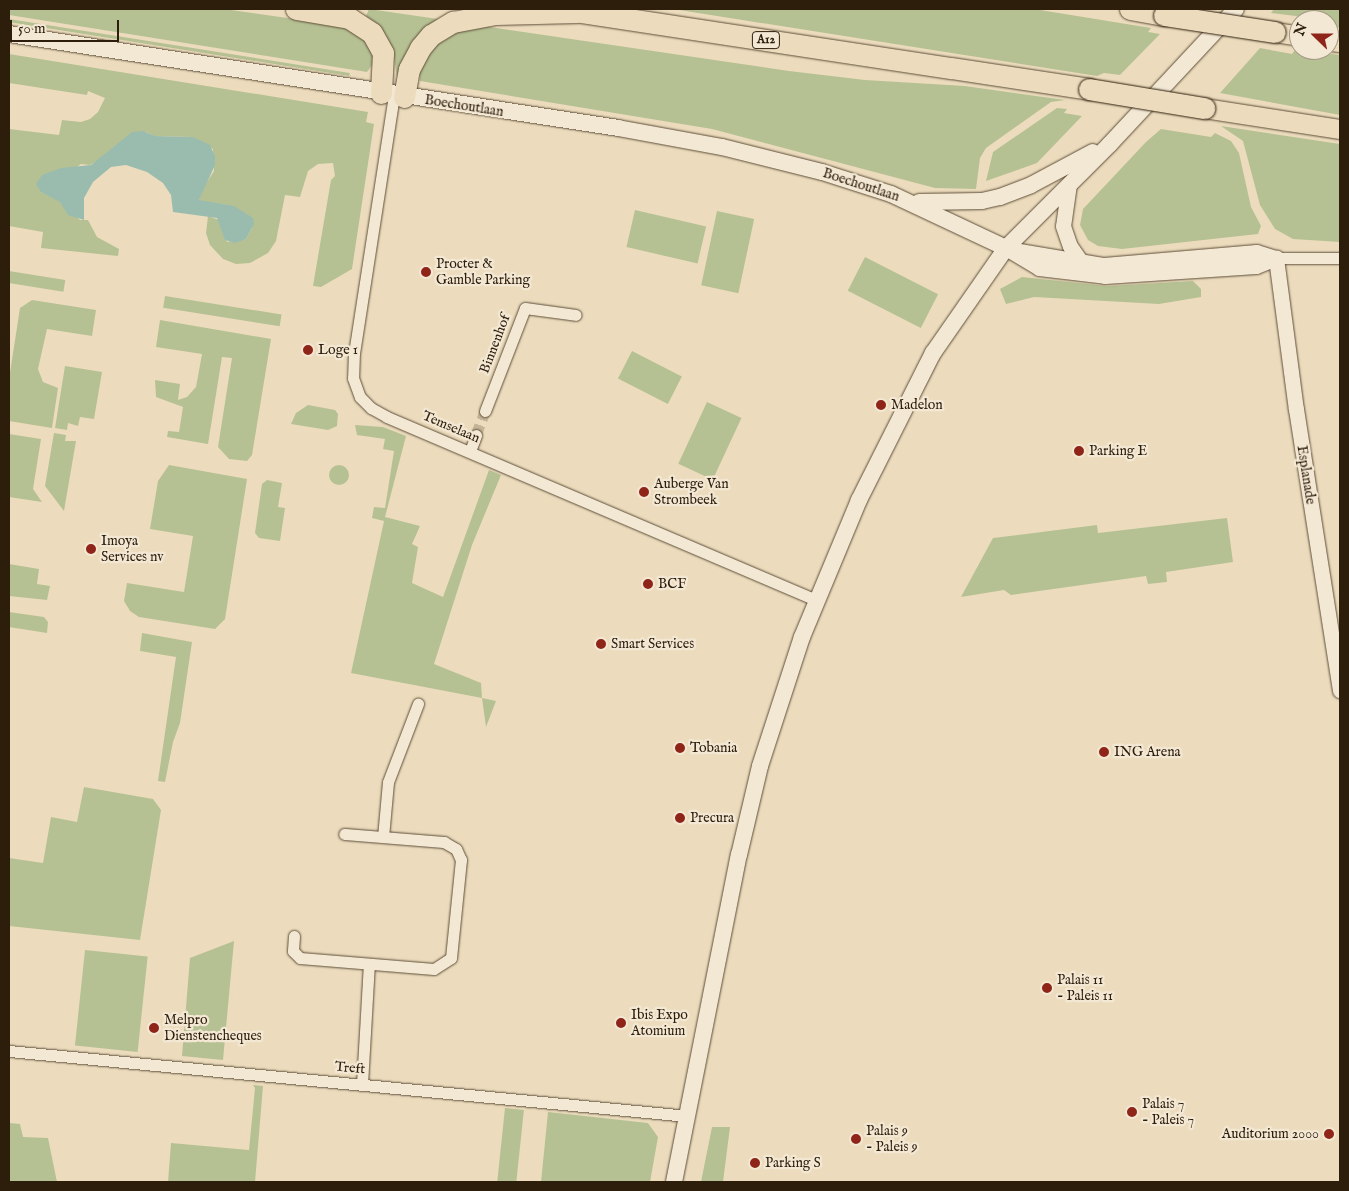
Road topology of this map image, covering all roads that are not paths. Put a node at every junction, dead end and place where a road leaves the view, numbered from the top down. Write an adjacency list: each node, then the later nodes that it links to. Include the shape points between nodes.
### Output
1 (296, 9): 8 (highway, via 349,18 372,33 380,44)
2 (1130, 9): 5 (highway, bridge)
3 (1236, 9): 11 (main road)
4 (572, 10): 8 (highway, via 495,14 454,22 431,35 420,48); 9 (highway, A12, bridge)
5 (1275, 32): 7 (highway)
6 (9, 34): 8 (main road, Boechoutlaan)
7 (1289, 34)
8 (393, 95): 13 (main road, Boechoutlaan, via 618,128 722,147 831,174); 21 (street, Temselaan, via 354,352 355,388 363,402 379,413)
9 (1204, 108): 10 (highway)
10 (1340, 129)
11 (1109, 144): 12 (main road); 13 (main road, Boechoutlaan, via 1008,194 982,200)
12 (1069, 184): 14 (main road); 17 (street, via 1063,226 1070,246)
13 (914, 202): 14 (main road, Boechoutlaan)
14 (1006, 248): 15 (street, via 1039,268 1115,276 1256,266); 17 (street); 22 (main road, via 928,361 859,500)
15 (1276, 258): 16 (street); 17 (street, via 1256,252 1130,265); 23 (street, Esplanade, via 1297,419)
16 (1340, 258)
17 (1082, 263)
18 (576, 315): 19 (street, Binnenhof, via 525,308)
19 (485, 411)
20 (476, 435): 21 (street)
21 (470, 451): 22 (street, Temselaan)
22 (817, 600): 31 (main road, via 802,637 753,796)
23 (1340, 691)
24 (418, 704): 26 (street, via 388,782)
25 (344, 834): 26 (street)
26 (383, 837): 28 (street, via 444,842 459,854 454,952 447,963 434,969)
27 (294, 936): 28 (street, via 293,951 298,958)
28 (369, 964): 30 (street)
29 (9, 1051): 30 (street, Treft)
30 (362, 1084): 31 (street, Treft)
31 (688, 1116): 32 (main road)
32 (674, 1182)

